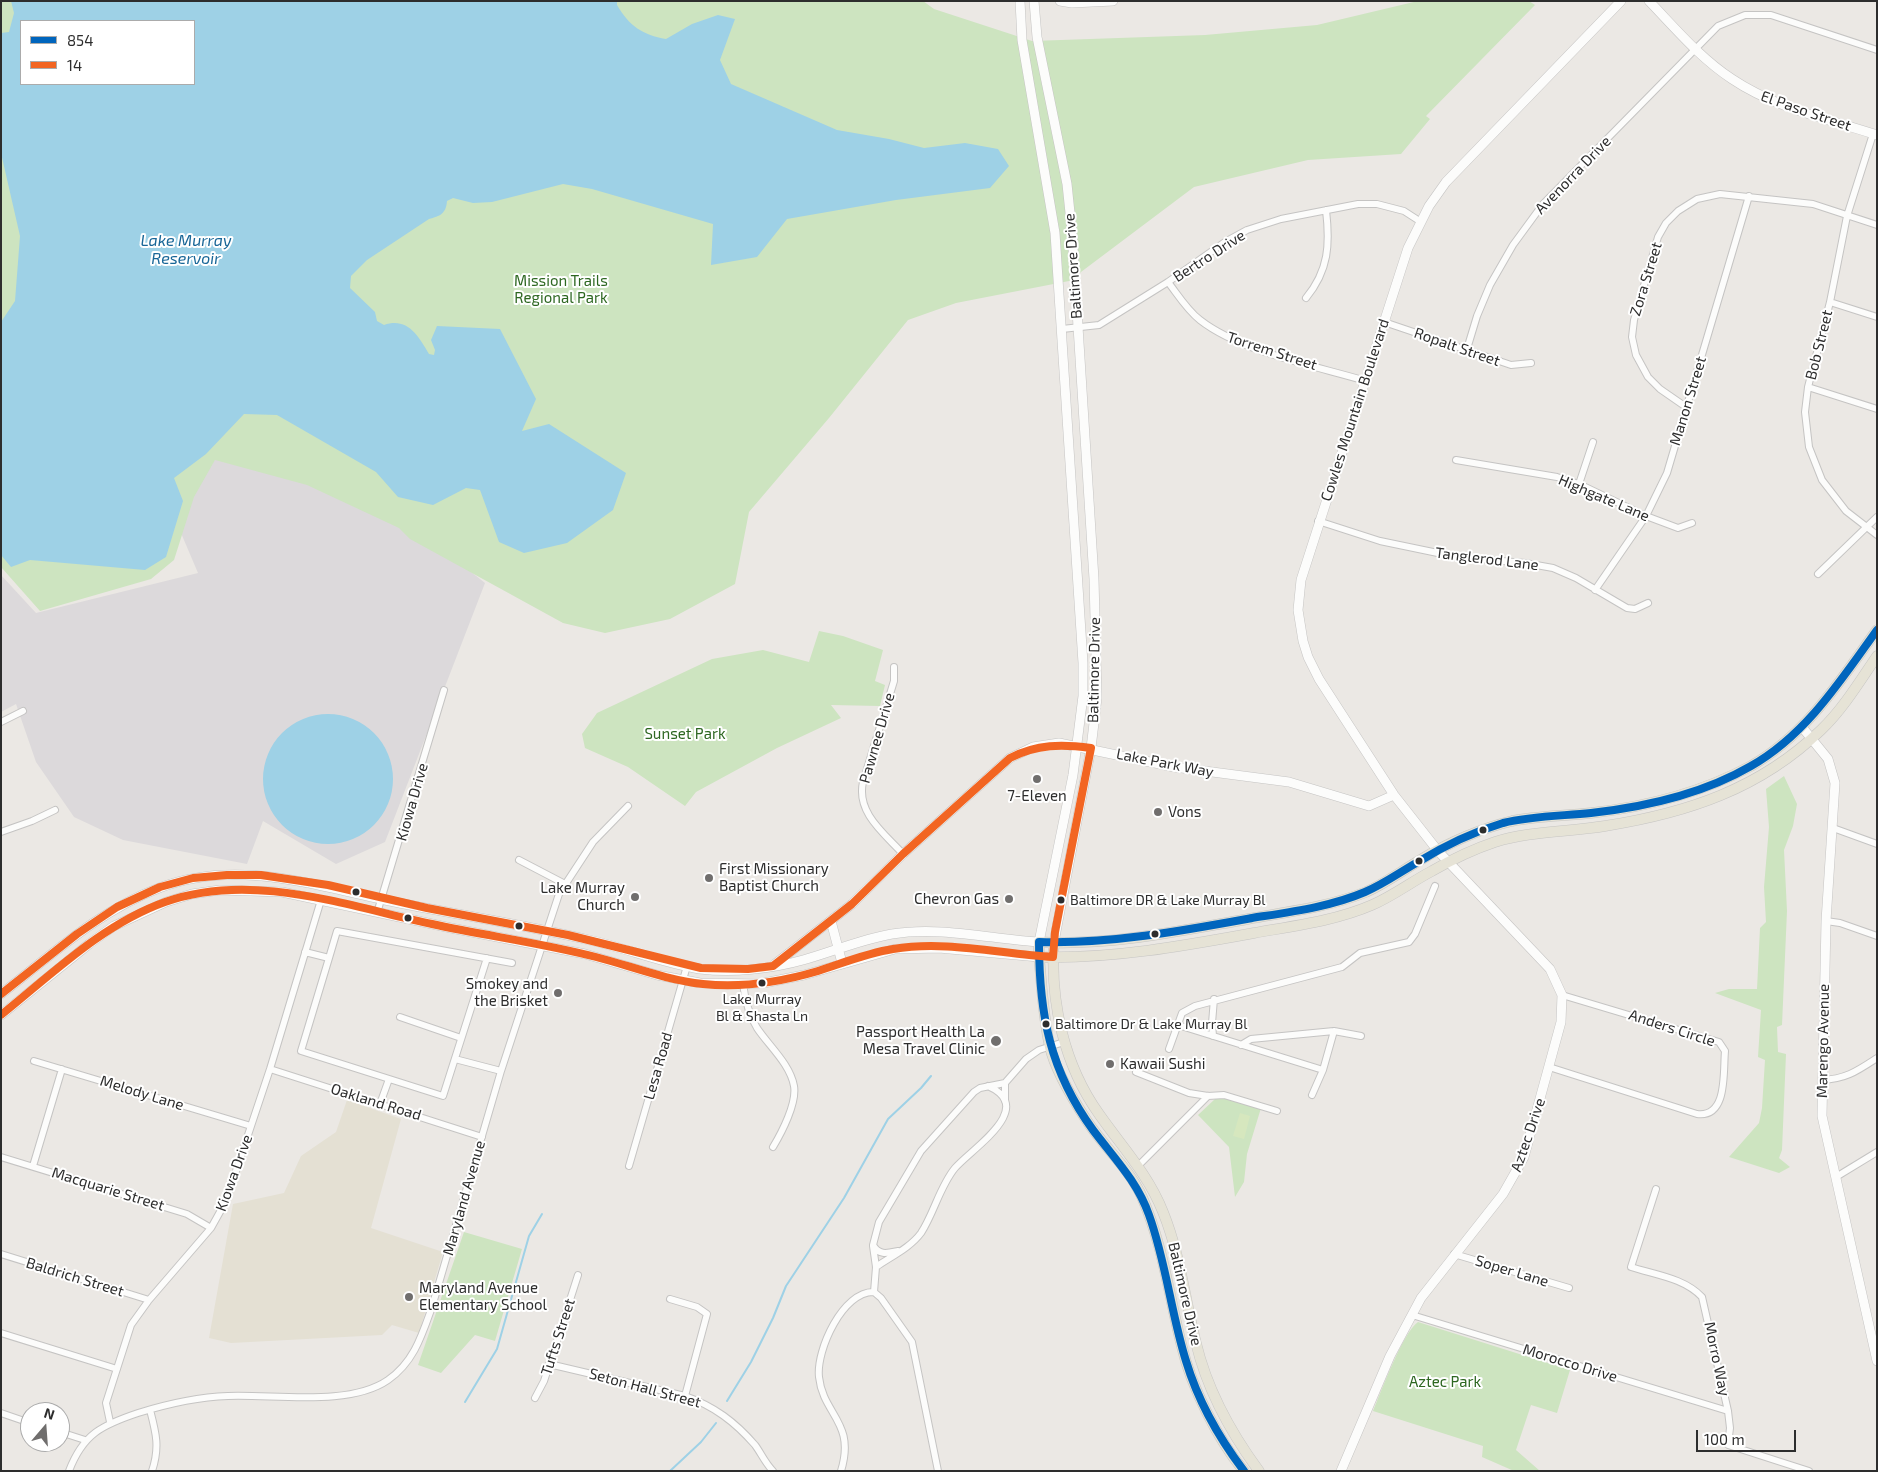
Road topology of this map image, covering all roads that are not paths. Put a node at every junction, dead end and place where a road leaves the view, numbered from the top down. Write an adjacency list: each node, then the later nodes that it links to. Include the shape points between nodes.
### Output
1 (1020, 1): 21 (main road, Baltimore Drive, via 1022,40 1055,233)
2 (1034, 1): 20 (main road, Baltimore Drive, via 1037,37 1067,184)
3 (1060, 1): 4 (main road)
4 (1111, 1)
5 (1621, 1): 13 (main road, Cowles Mountain Boulevard, via 1446,182)
6 (1649, 1): 7 (main road, El Paso Street)
7 (1696, 48): 8 (street, Avenorra Drive, via 1724,22 1745,15 1763,14 1778,16); 9 (main road, El Paso Street, via 1726,75 1761,96); 22 (street, Avenorra Drive, via 1543,204 1490,285 1476,316)
8 (1877, 50)
9 (1875, 135): 12 (street, Bob Street)
10 (1749, 196): 12 (street, Zora Street, via 1812,204); 26 (street, Manon Street); 26 (street, Zora Street, via 1720,194 1697,199 1672,217 1658,237 1634,320 1634,346 1648,377)
11 (1326, 210): 13 (street, Bertro Drive, via 1377,204 1404,211); 15 (street, Bertro Drive, via 1248,230); 16 (street, via 1327,257 1318,283)
12 (1847, 216): 14 (street, Zora Street); 17 (street, Bob Street)
13 (1421, 222): 19 (main road, Cowles Mountain Boulevard, via 1408,248)
14 (1877, 225)
15 (1168, 282): 20 (street, Bertro Drive, via 1098,325); 24 (street, Torrem Street, via 1199,319 1221,334 1243,344)
16 (1306, 298)
17 (1830, 302): 18 (street); 25 (street, Bob Street)
18 (1877, 317)
19 (1384, 322): 22 (street, Ropalt Street); 24 (main road, Cowles Mountain Boulevard)
20 (1077, 328): 21 (street, Bertro Drive); 42 (main road, Baltimore Drive)
21 (1062, 329): 43 (main road, Baltimore Drive)
22 (1467, 349): 23 (street, Ropalt Street, via 1511,365)
23 (1532, 363)
24 (1366, 381): 33 (main road, Cowles Mountain Boulevard)
25 (1808, 387): 27 (street); 35 (street, Bob Street, via 1805,424 1817,470 1839,504)
26 (1686, 408): 31 (street, Manon Street, via 1667,473)
27 (1877, 409)
28 (1593, 442): 30 (street)
29 (1456, 460): 30 (street, Highgate Lane, via 1557,477)
30 (1579, 484): 31 (street, Highgate Lane)
31 (1646, 516): 34 (street, Highgate Lane, via 1678,528); 38 (street, Manon Street)
32 (1877, 517): 35 (street)
33 (1318, 521): 38 (street, Tanglerod Lane, via 1380,541 1456,557 1544,566 1576,578); 54 (main road, Cowles Mountain Boulevard, via 1301,580 1298,610 1303,641 1319,679)
34 (1692, 523)
35 (1867, 526): 36 (street, Bob Street); 37 (street)
36 (1877, 535)
37 (1818, 574)
38 (1595, 590): 39 (street, Tanglerod Lane, via 1627,608 1635,609)
39 (1648, 603)
40 (1877, 630): 48 (main road, via 1837,688)
41 (1877, 656): 49 (main road, via 1849,696)
42 (1098, 661): 43 (main road); 51 (main road, Baltimore Drive)
43 (1083, 663): 50 (main road, Baltimore Drive)
44 (894, 667): 60 (street, Pawnee Drive, via 894,681 863,782 862,797 869,817)
45 (444, 690): 66 (street, Kiowa Drive)
46 (23, 711): 47 (street)
47 (1, 722)
48 (1802, 727): 49 (main road, Marengo Avenue); 52 (main road, via 1753,765)
49 (1811, 738): 53 (main road, via 1768,772); 57 (main road, Marengo Avenue, via 1828,760 1834,776)
50 (1077, 746): 51 (main road, Lake Park Way); 60 (main road, Lake Park Way, via 1042,745 1010,758); 74 (main road, Baltimore Drive)
51 (1091, 748): 54 (main road, Lake Park Way, via 1174,767 1289,782 1369,806); 75 (main road, Baltimore Drive)
52 (1740, 771): 53 (main road); 61 (main road, via 1697,789 1627,808 1514,821 1486,829)
53 (1747, 784): 61 (main road, via 1686,809 1629,822 1517,836)
54 (1394, 795): 61 (main road, Cowles Mountain Boulevard)
55 (628, 806): 63 (street, Maryland Avenue, via 593,842)
56 (55, 810): 58 (street)
57 (1832, 828): 59 (street); 71 (main road, Marengo Avenue)
58 (1, 832)
59 (1877, 844)
60 (903, 854): 70 (main road, Lake Park Way)
61 (1444, 857): 65 (main road); 68 (main road, via 1431,871 1389,898); 90 (main road, Aztec Drive, via 1550,969)
62 (519, 860): 63 (street)
63 (565, 884): 72 (street, Maryland Avenue)
64 (1435, 886): 91 (street, via 1409,942 1360,953 1342,967)
65 (1345, 898): 68 (main road); 75 (main road, via 1163,934)
66 (381, 899): 69 (street, Kiowa Drive); 72 (main road); 89 (main road, via 286,877 219,874 186,880 160,887 107,912)
67 (320, 900): 69 (main road); 78 (street, Kiowa Drive); 92 (main road, via 282,892 243,889 192,894 166,902 114,926)
68 (1350, 912): 80 (main road, via 1296,925 1133,954)
69 (377, 913): 76 (main road)
70 (830, 921): 77 (main road); 86 (main road, Lake Park Way)
71 (1826, 921): 73 (street, via 1840,922); 113 (main road, Marengo Avenue)
72 (547, 930): 76 (street, Maryland Avenue); 85 (main road)
73 (1877, 936)
74 (1039, 942): 75 (main road); 77 (main road, via 916,933 893,934); 79 (main road, Baltimore Drive)
75 (1054, 942): 80 (main road, Baltimore Drive)
76 (541, 945): 87 (main road); 110 (street, Maryland Avenue)
77 (838, 949): 84 (main road); 86 (main road)
78 (305, 952): 81 (street); 108 (street, Kiowa Drive)
79 (1038, 957): 80 (main road); 84 (main road, via 918,948 894,949); 101 (main road, Baltimore Drive)
80 (1053, 957): 99 (main road, Baltimore Drive, via 1058,1017)
81 (329, 958): 82 (street, via 337,931); 112 (street, via 301,1050)
82 (487, 958): 83 (street); 98 (street)
83 (512, 963)
84 (842, 963): 88 (main road, via 804,976)
85 (686, 966): 86 (main road, via 728,970); 87 (street, Lesa Road)
86 (773, 966)
87 (683, 980): 88 (main road); 128 (street, Lesa Road)
88 (744, 984): 123 (street, via 757,1027 794,1085 787,1121)
89 (1, 994)
90 (1562, 995): 106 (main road, Aztec Drive, via 1562,1022); 106 (street, Anders Circle, via 1719,1042 1725,1051 1719,1104 1710,1113 1697,1114)
91 (1214, 999): 94 (street, via 1182,1013); 96 (street)
92 (1, 1015)
93 (400, 1017): 98 (street)
94 (1178, 1025): 96 (street); 102 (street)
95 (1334, 1031): 97 (street); 100 (street, via 1251,1038); 109 (street)
96 (1213, 1036): 100 (street)
97 (1361, 1036)
98 (462, 1038): 103 (street)
99 (1064, 1042): 101 (street); 126 (main road, Baltimore Drive, via 1079,1081 1098,1114)
100 (1241, 1045): 109 (street)
101 (1050, 1048): 114 (street, via 1039,1050 1026,1059); 161 (main road, Baltimore Drive, via 1087,1122 1129,1174 1141,1196 1166,1270 1192,1380)
102 (1169, 1049)
103 (455, 1058): 110 (street); 112 (street, via 443,1096)
104 (1877, 1058): 113 (street, via 1839,1080)
105 (34, 1061): 107 (street, Melody Lane)
106 (1549, 1068): 135 (main road, Aztec Drive, via 1524,1157 1513,1178)
107 (62, 1069): 121 (street, Melody Lane); 127 (street)
108 (270, 1069): 119 (street, Oakland Road); 121 (street, Kiowa Drive)
109 (1323, 1070): 116 (street)
110 (501, 1071): 122 (street, Maryland Avenue)
111 (1136, 1072): 117 (street, via 1189,1093)
112 (389, 1079): 119 (street)
113 (1822, 1080): 129 (main road, Marengo Avenue, via 1822,1116)
114 (1005, 1083): 115 (street); 118 (street)
115 (987, 1086): 118 (street, via 998,1091); 132 (street, via 974,1092 921,1151 879,1222)
116 (1312, 1095)
117 (1208, 1096): 120 (street, via 1224,1095); 126 (street)
118 (1005, 1102): 133 (street, via 1004,1118 996,1130 954,1169 920,1233 910,1245)
119 (380, 1104): 122 (street, Oakland Road)
120 (1277, 1111)
121 (251, 1126): 131 (street, Kiowa Drive, via 234,1181)
122 (482, 1137): 149 (street, Maryland Avenue, via 432,1307 415,1351 397,1374 381,1385 354,1395 227,1396 194,1399)
123 (773, 1147)
124 (1877, 1152): 129 (street)
125 (1, 1157): 127 (street, Macquarie Street)
126 (1139, 1165): 162 (main road, Baltimore Drive, via 1163,1213 1178,1258 1196,1344 1208,1382)
127 (33, 1166): 131 (street, Macquarie Street, via 187,1214)
128 (629, 1166)
129 (1836, 1177): 144 (main road, Marengo Avenue)
130 (1656, 1189): 150 (street, Morro Way, via 1632,1267 1682,1282 1693,1287 1702,1297)
131 (211, 1228): 140 (street, Kiowa Drive)
132 (874, 1245): 133 (street, via 882,1253); 136 (street)
133 (898, 1251): 136 (street)
134 (1, 1254): 140 (street, Baldrich Street)
135 (1454, 1254): 138 (street, Soper Lane); 142 (main road, Aztec Drive)
136 (876, 1268): 139 (street)
137 (578, 1275): 145 (street, Tufts Street)
138 (1569, 1288)
139 (874, 1292): 159 (street, via 859,1294 842,1309 819,1364 820,1384 843,1432); 160 (street, via 912,1342)
140 (149, 1300): 146 (street, Kiowa Drive, via 131,1325)
141 (670, 1300): 147 (street, via 697,1307 707,1314)
142 (1412, 1315): 150 (street, Morocco Drive); 163 (main road, Aztec Drive, via 1390,1356)
143 (1, 1333): 146 (street)
144 (1877, 1361)
145 (549, 1364): 147 (street, Seton Hall Street); 148 (street, Tufts Street)
146 (117, 1369): 153 (street, Kiowa Drive, via 106,1403)
147 (685, 1396): 158 (street, Seton Hall Street, via 705,1403 732,1421 756,1446)
148 (535, 1398)
149 (150, 1410): 153 (street, Maryland Avenue); 157 (street, via 157,1454)
150 (1728, 1411): 164 (street, Morro Way, via 1728,1445)
151 (1, 1414): 152 (street)
152 (20, 1420)
153 (110, 1422): 155 (street, Maryland Avenue)
154 (70, 1435): 155 (street)
155 (85, 1440): 156 (street, Maryland Avenue, via 76,1452)
156 (70, 1471)
157 (152, 1471)
158 (772, 1471)
159 (841, 1471)
160 (938, 1471)
161 (1244, 1471)
162 (1259, 1471)
163 (1341, 1471)
164 (1809, 1471)

